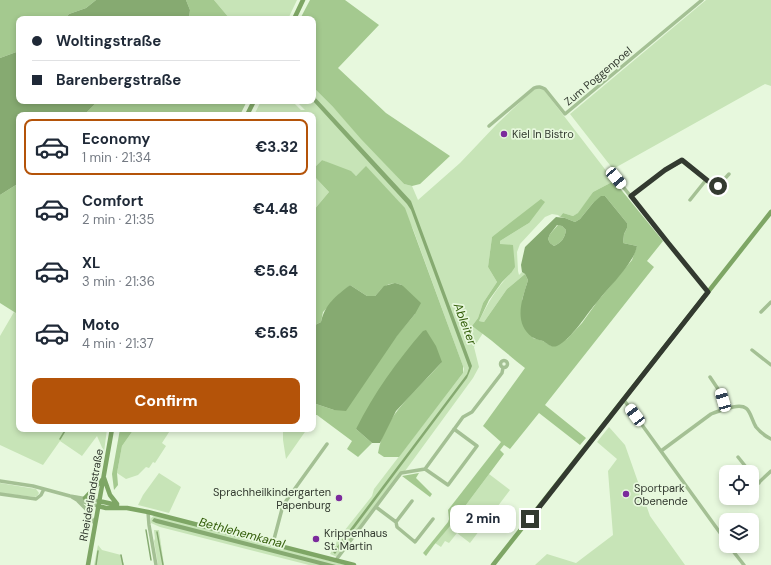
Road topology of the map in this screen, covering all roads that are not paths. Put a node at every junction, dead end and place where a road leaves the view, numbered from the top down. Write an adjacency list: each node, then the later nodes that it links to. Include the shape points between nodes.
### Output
1 (303, 0): 3 (street)
2 (702, 0): 4 (street, Zum Poggenpoel, via 565,114 545,89 538,87)
3 (295, 16)
4 (489, 126)
5 (729, 174): 7 (street, via 718,186)
6 (616, 178): 8 (street)
7 (706, 180): 8 (street, via 682,160); 9 (street)
8 (631, 196): 11 (street)
9 (690, 200)
10 (771, 212): 11 (street)
11 (708, 292): 18 (street)
12 (771, 302): 13 (street)
13 (761, 312)
14 (752, 350): 15 (street)
15 (771, 365)
16 (503, 368): 20 (street, via 502,373 472,412 463,417)
17 (710, 377): 19 (street, via 720,392)
18 (624, 400): 24 (street); 53 (street)
19 (725, 409): 22 (street, via 744,407 761,433); 24 (street, via 711,414)
20 (454, 429): 27 (street); 27 (street, via 477,446 448,485)
21 (112, 432): 29 (street, Rheiderlandstraße)
22 (771, 439)
23 (327, 444): 47 (street, via 286,500)
24 (661, 451): 46 (street)
25 (738, 457): 26 (street)
26 (744, 465)
27 (425, 469): 40 (street, via 401,473)
28 (771, 470): 31 (street)
29 (104, 478): 35 (street); 38 (street, Rheiderlandstraße); 39 (street, via 110,495)
30 (0, 481): 32 (street)
31 (759, 483)
32 (44, 489): 33 (street, via 36,499); 34 (street)
33 (0, 494)
34 (70, 496): 35 (street); 36 (street)
35 (86, 498): 38 (street)
36 (77, 500): 38 (street); 45 (street)
37 (412, 501): 44 (street)
38 (99, 504): 39 (street); 41 (street, via 106,508); 45 (street, Rheiderlandstraße)
39 (117, 504): 41 (street)
40 (376, 506): 44 (street); 49 (street)
41 (127, 508): 42 (street)
42 (148, 512): 47 (street); 51 (street)
43 (433, 519): 44 (street, via 415,542 397,527)
44 (396, 522)
45 (95, 524): 50 (street, Rheiderlandstraße)
46 (719, 531)
47 (273, 543): 49 (street)
48 (735, 553): 54 (street)
49 (336, 560): 52 (street)
50 (88, 565)
51 (156, 565)
52 (354, 565)
53 (493, 565)
54 (744, 565)

